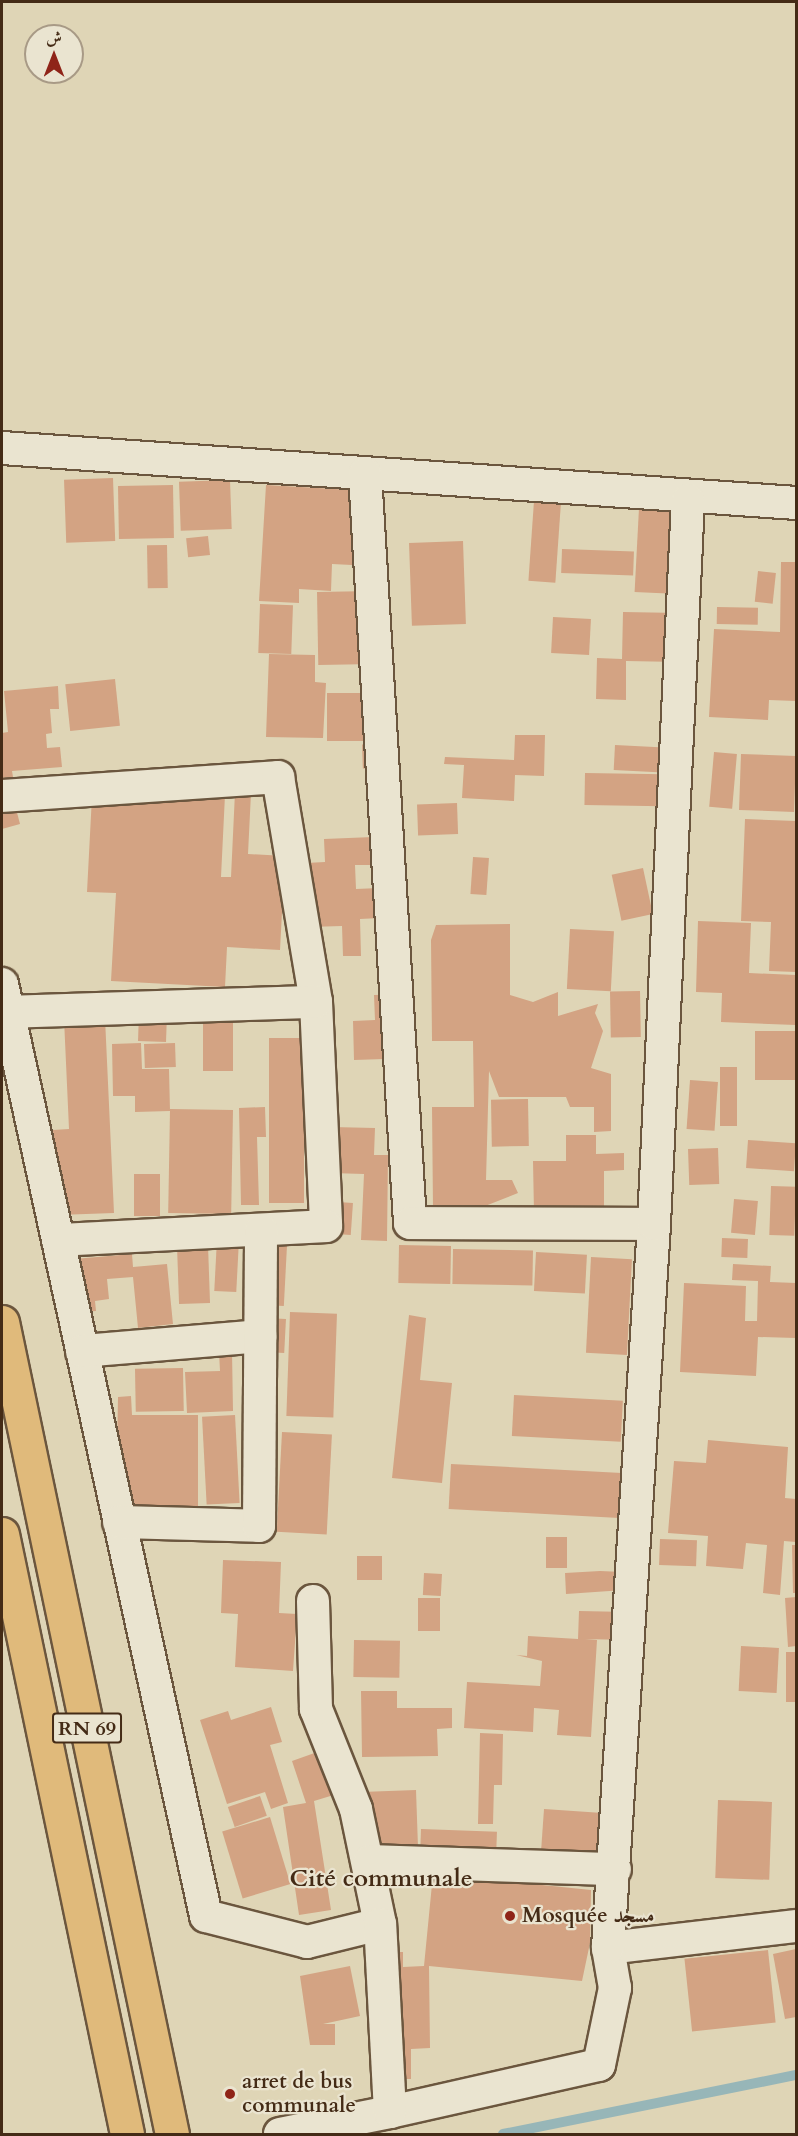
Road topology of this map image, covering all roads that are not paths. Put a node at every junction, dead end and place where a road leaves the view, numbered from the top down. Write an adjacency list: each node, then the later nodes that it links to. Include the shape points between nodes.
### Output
1 (2, 427): 3 (street)
2 (2, 448): 3 (street)
3 (85, 452): 4 (street)
4 (365, 474): 5 (street); 10 (street, via 410,1223)
5 (688, 500): 6 (street); 10 (street)
6 (796, 503)
7 (2, 796): 9 (street, via 278,777)
8 (5, 998): 9 (street); 12 (street)
9 (316, 1002): 11 (street, via 326,1226)
10 (654, 1224): 20 (street)
11 (261, 1230): 12 (street); 14 (street)
12 (58, 1240): 15 (street)
13 (2, 1322): 26 (main road, RN 69)
14 (260, 1336): 15 (street); 16 (street, via 259,1526)
15 (82, 1351): 16 (street)
16 (119, 1522): 21 (street, via 206,1916 307,1942)
17 (2, 1534): 25 (main road)
18 (313, 1601): 19 (street, via 316,1709)
19 (369, 1861): 20 (street); 21 (street)
20 (615, 1869): 23 (street)
21 (381, 1924): 24 (street)
22 (796, 1926): 23 (street)
23 (608, 1948): 24 (street, via 615,1988 599,2065)
24 (390, 2112): 27 (street)
25 (127, 2134)
26 (172, 2134)
27 (280, 2134)

